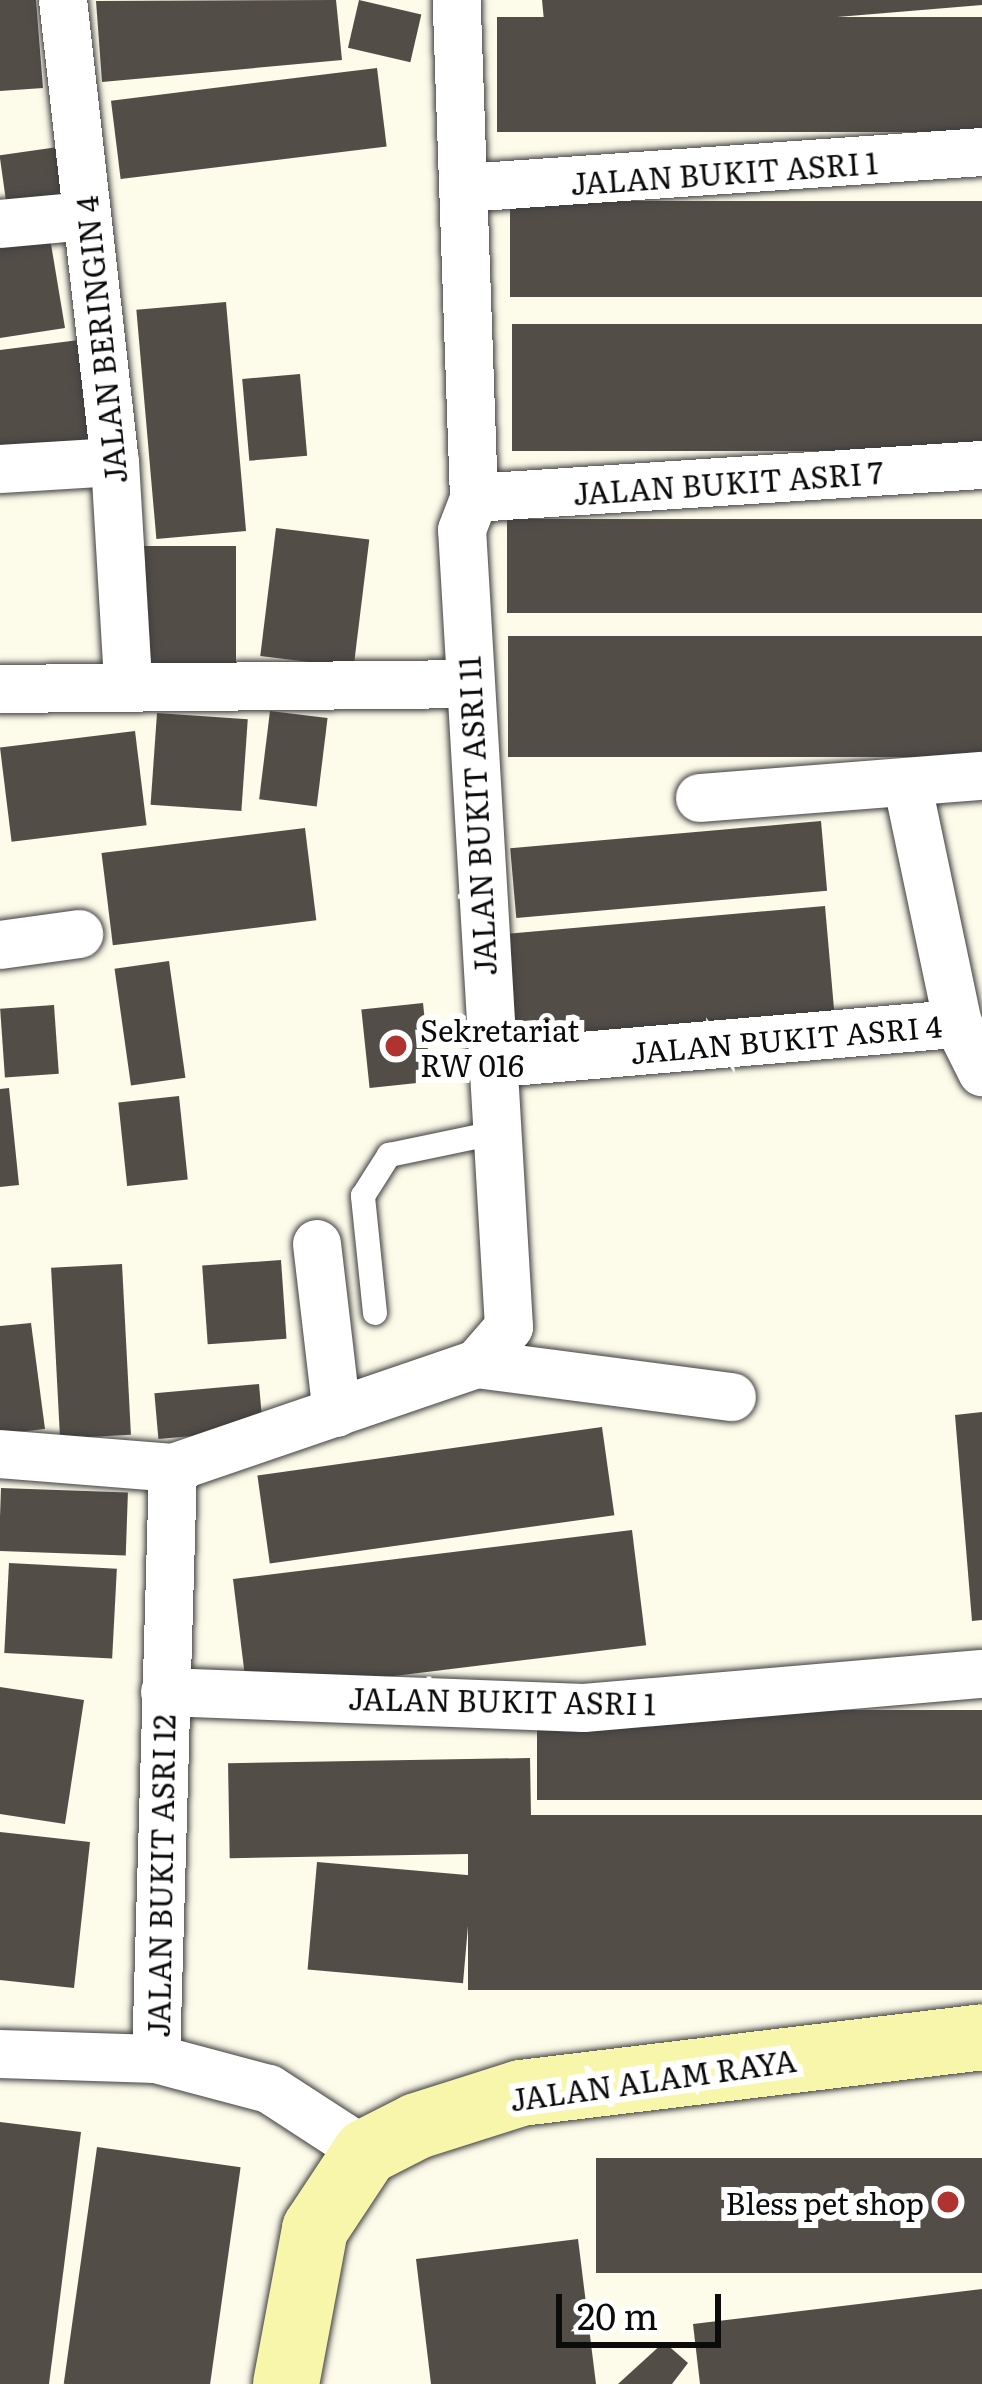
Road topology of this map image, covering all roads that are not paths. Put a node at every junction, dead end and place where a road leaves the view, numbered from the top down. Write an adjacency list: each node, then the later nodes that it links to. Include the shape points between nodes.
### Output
1 (63, 0): 5 (street, JALAN BERINGIN 4)
2 (457, 0): 4 (street, JALAN BUKIT ASRI 11)
3 (982, 152): 4 (street, JALAN BUKIT ASRI 1)
4 (465, 188): 10 (street, JALAN BUKIT ASRI 11)
5 (86, 216): 6 (street); 7 (street, JALAN BERINGIN 4)
6 (0, 224)
7 (115, 462): 9 (street); 11 (street, JALAN BERINGIN 4)
8 (982, 465): 10 (street, JALAN BUKIT ASRI 7)
9 (0, 469)
10 (474, 498): 12 (street, JALAN BUKIT ASRI 11, via 462,530)
11 (128, 681): 12 (street); 13 (street)
12 (469, 684): 20 (street, JALAN BUKIT ASRI 11)
13 (0, 689)
14 (982, 776): 15 (street)
15 (907, 782): 16 (street); 19 (street)
16 (700, 798)
17 (79, 934): 18 (street)
18 (0, 946)
19 (958, 1024): 20 (street, JALAN BUKIT ASRI 4); 21 (street, JALAN BUKIT ASRI 4)
20 (488, 1064): 22 (street, JALAN BUKIT ASRI 11)
21 (982, 1072)
22 (494, 1133): 24 (lane, via 389,1155 363,1196); 25 (street, JALAN BUKIT ASRI 11, via 508,1327)
23 (317, 1244): 27 (street)
24 (375, 1313)
25 (477, 1364): 26 (street); 27 (street)
26 (732, 1397)
27 (337, 1413): 29 (street)
28 (0, 1454): 29 (street)
29 (172, 1468): 31 (street)
30 (982, 1674): 31 (street, JALAN BUKIT ASRI 1, via 584,1708)
31 (165, 1692): 34 (street, JALAN BUKIT ASRI 12)
32 (982, 2037): 35 (street, JALAN ALAM RAYA, via 521,2093)
33 (0, 2054): 34 (street, JALAN BUKIT ASRI 12)
34 (156, 2059): 35 (street, JALAN BUKIT ASRI 12, via 269,2089)
35 (366, 2152): 36 (street, via 315,2229)
36 (286, 2384)

